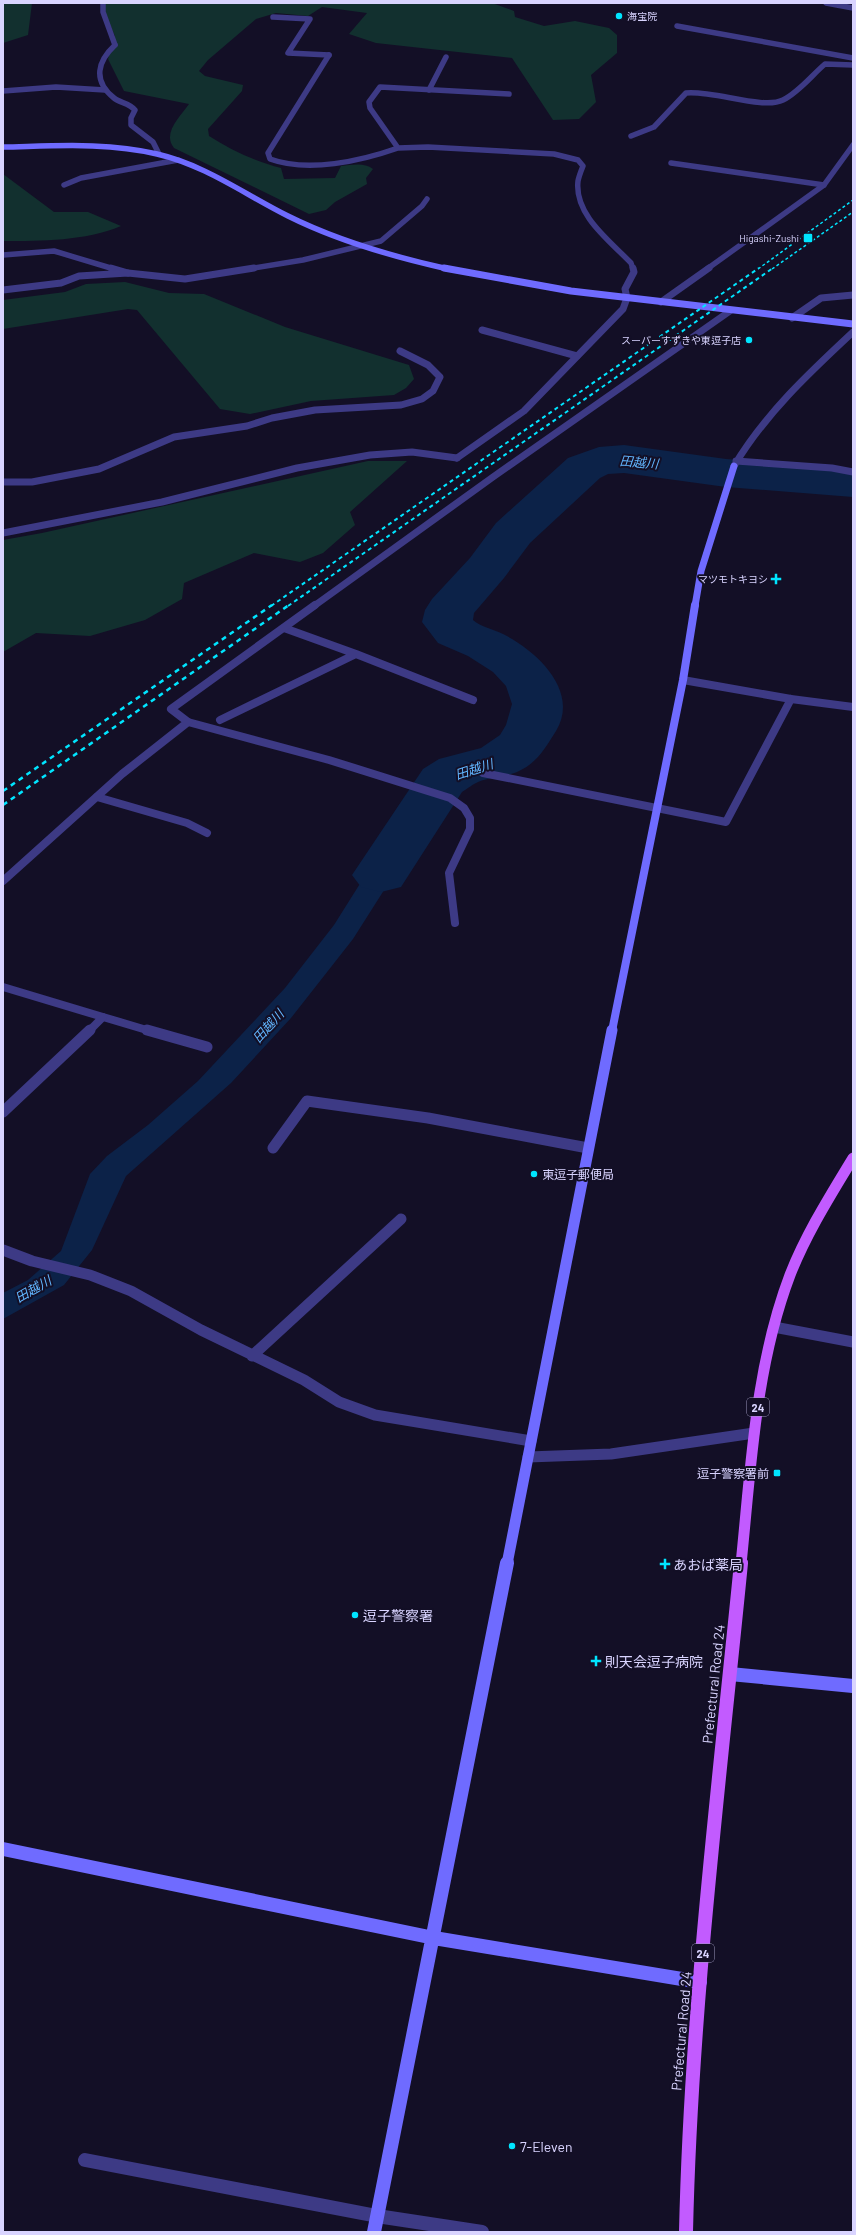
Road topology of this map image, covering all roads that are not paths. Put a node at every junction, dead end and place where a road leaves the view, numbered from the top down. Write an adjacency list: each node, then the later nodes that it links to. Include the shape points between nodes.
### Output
1 (104, 3): 9 (street, via 103,12 115,45 102,59 99,68)
2 (826, 3): 3 (street)
3 (853, 8)
4 (273, 17): 16 (street, via 310,19 288,52 329,55 268,153 270,159 292,164 336,164 355,162)
5 (677, 26): 7 (street)
6 (446, 57): 10 (street)
7 (853, 58)
8 (853, 65): 13 (street, via 825,64 782,100 764,101 699,91 686,93 654,127)
9 (105, 90): 11 (street, via 56,87); 17 (street, via 132,106 135,110 131,125 153,142)
10 (429, 90): 12 (street); 16 (street, via 380,87 369,102 370,108)
11 (3, 91)
12 (509, 94)
13 (631, 136)
14 (3, 146): 17 (street, via 99,147)
15 (853, 146): 21 (street)
16 (398, 148): 28 (street, via 428,147 554,154 578,160 583,166 578,181 585,214 631,263 634,272 625,289)
17 (159, 154): 18 (street)
18 (178, 160): 20 (street, via 81,178); 23 (street, via 202,169 289,216 322,231)
19 (671, 164): 21 (street)
20 (64, 185)
21 (824, 185): 29 (street)
22 (426, 198): 23 (street, via 422,206 381,241)
23 (364, 245): 25 (street, via 303,260 185,279); 28 (street, via 434,266 491,278)
24 (3, 255): 25 (street, via 54,251)
25 (128, 273): 26 (street, via 79,276 61,283)
26 (3, 290)
27 (853, 295): 31 (street, via 821,298)
28 (627, 298): 29 (street); 36 (street, via 623,309)
29 (661, 302): 30 (street)
30 (730, 311): 31 (street); 41 (street)
31 (792, 318): 32 (street)
32 (853, 324)
33 (482, 330): 36 (street)
34 (853, 332): 37 (street, via 798,384 748,443)
35 (400, 351): 39 (street, via 428,365 440,377 433,391 422,399 401,405 315,410 272,418 247,426 174,436 99,469 32,482)
36 (577, 356): 40 (street, via 524,411 457,458 412,452 370,455 297,468 162,502)
37 (735, 463): 38 (street, via 832,468); 43 (street, via 701,571)
38 (853, 472)
39 (3, 482)
40 (3, 533)
41 (284, 628): 42 (street); 48 (street, via 171,709)
42 (356, 654): 45 (street); 47 (street)
43 (683, 680): 44 (street); 51 (street)
44 (791, 699): 46 (street); 51 (street, via 726,822)
45 (473, 700)
46 (853, 707)
47 (220, 720)
48 (188, 722): 50 (street); 54 (street, via 329,760 446,797 464,808 470,818 470,829 449,873)
49 (484, 773): 51 (street)
50 (97, 797): 52 (street, via 187,822); 53 (street)
51 (656, 807): 60 (street)
52 (207, 833)
53 (3, 881)
54 (455, 923)
55 (3, 987): 56 (street)
56 (103, 1017): 57 (street); 58 (street)
57 (207, 1047)
58 (3, 1112)
59 (273, 1148): 60 (street, via 307,1101 428,1118)
60 (588, 1148): 68 (street)
61 (853, 1158): 64 (main road, Prefectural Road 24 / 24, via 823,1208 790,1276)
62 (402, 1219): 66 (street)
63 (3, 1250): 66 (street, via 32,1262 90,1275 150,1300)
64 (774, 1327): 65 (street); 67 (main road, Prefectural Road 24 / 24)
65 (853, 1342)
66 (252, 1356): 68 (street, via 304,1380 339,1402 375,1415)
67 (754, 1433): 69 (street, via 611,1454); 70 (main road, Prefectural Road 24 / 24)
68 (531, 1441): 69 (street)
69 (528, 1457): 73 (street)
70 (730, 1674): 71 (street); 74 (main road, Prefectural Road 24 / 24)
71 (853, 1686)
72 (3, 1849): 73 (street)
73 (434, 1938): 74 (street); 76 (street)
74 (700, 1982): 79 (main road, Prefectural Road 24 / 24, via 688,2148)
75 (85, 2160): 76 (street)
76 (377, 2216): 77 (street); 78 (street)
77 (374, 2232)
78 (482, 2232)
79 (686, 2232)

